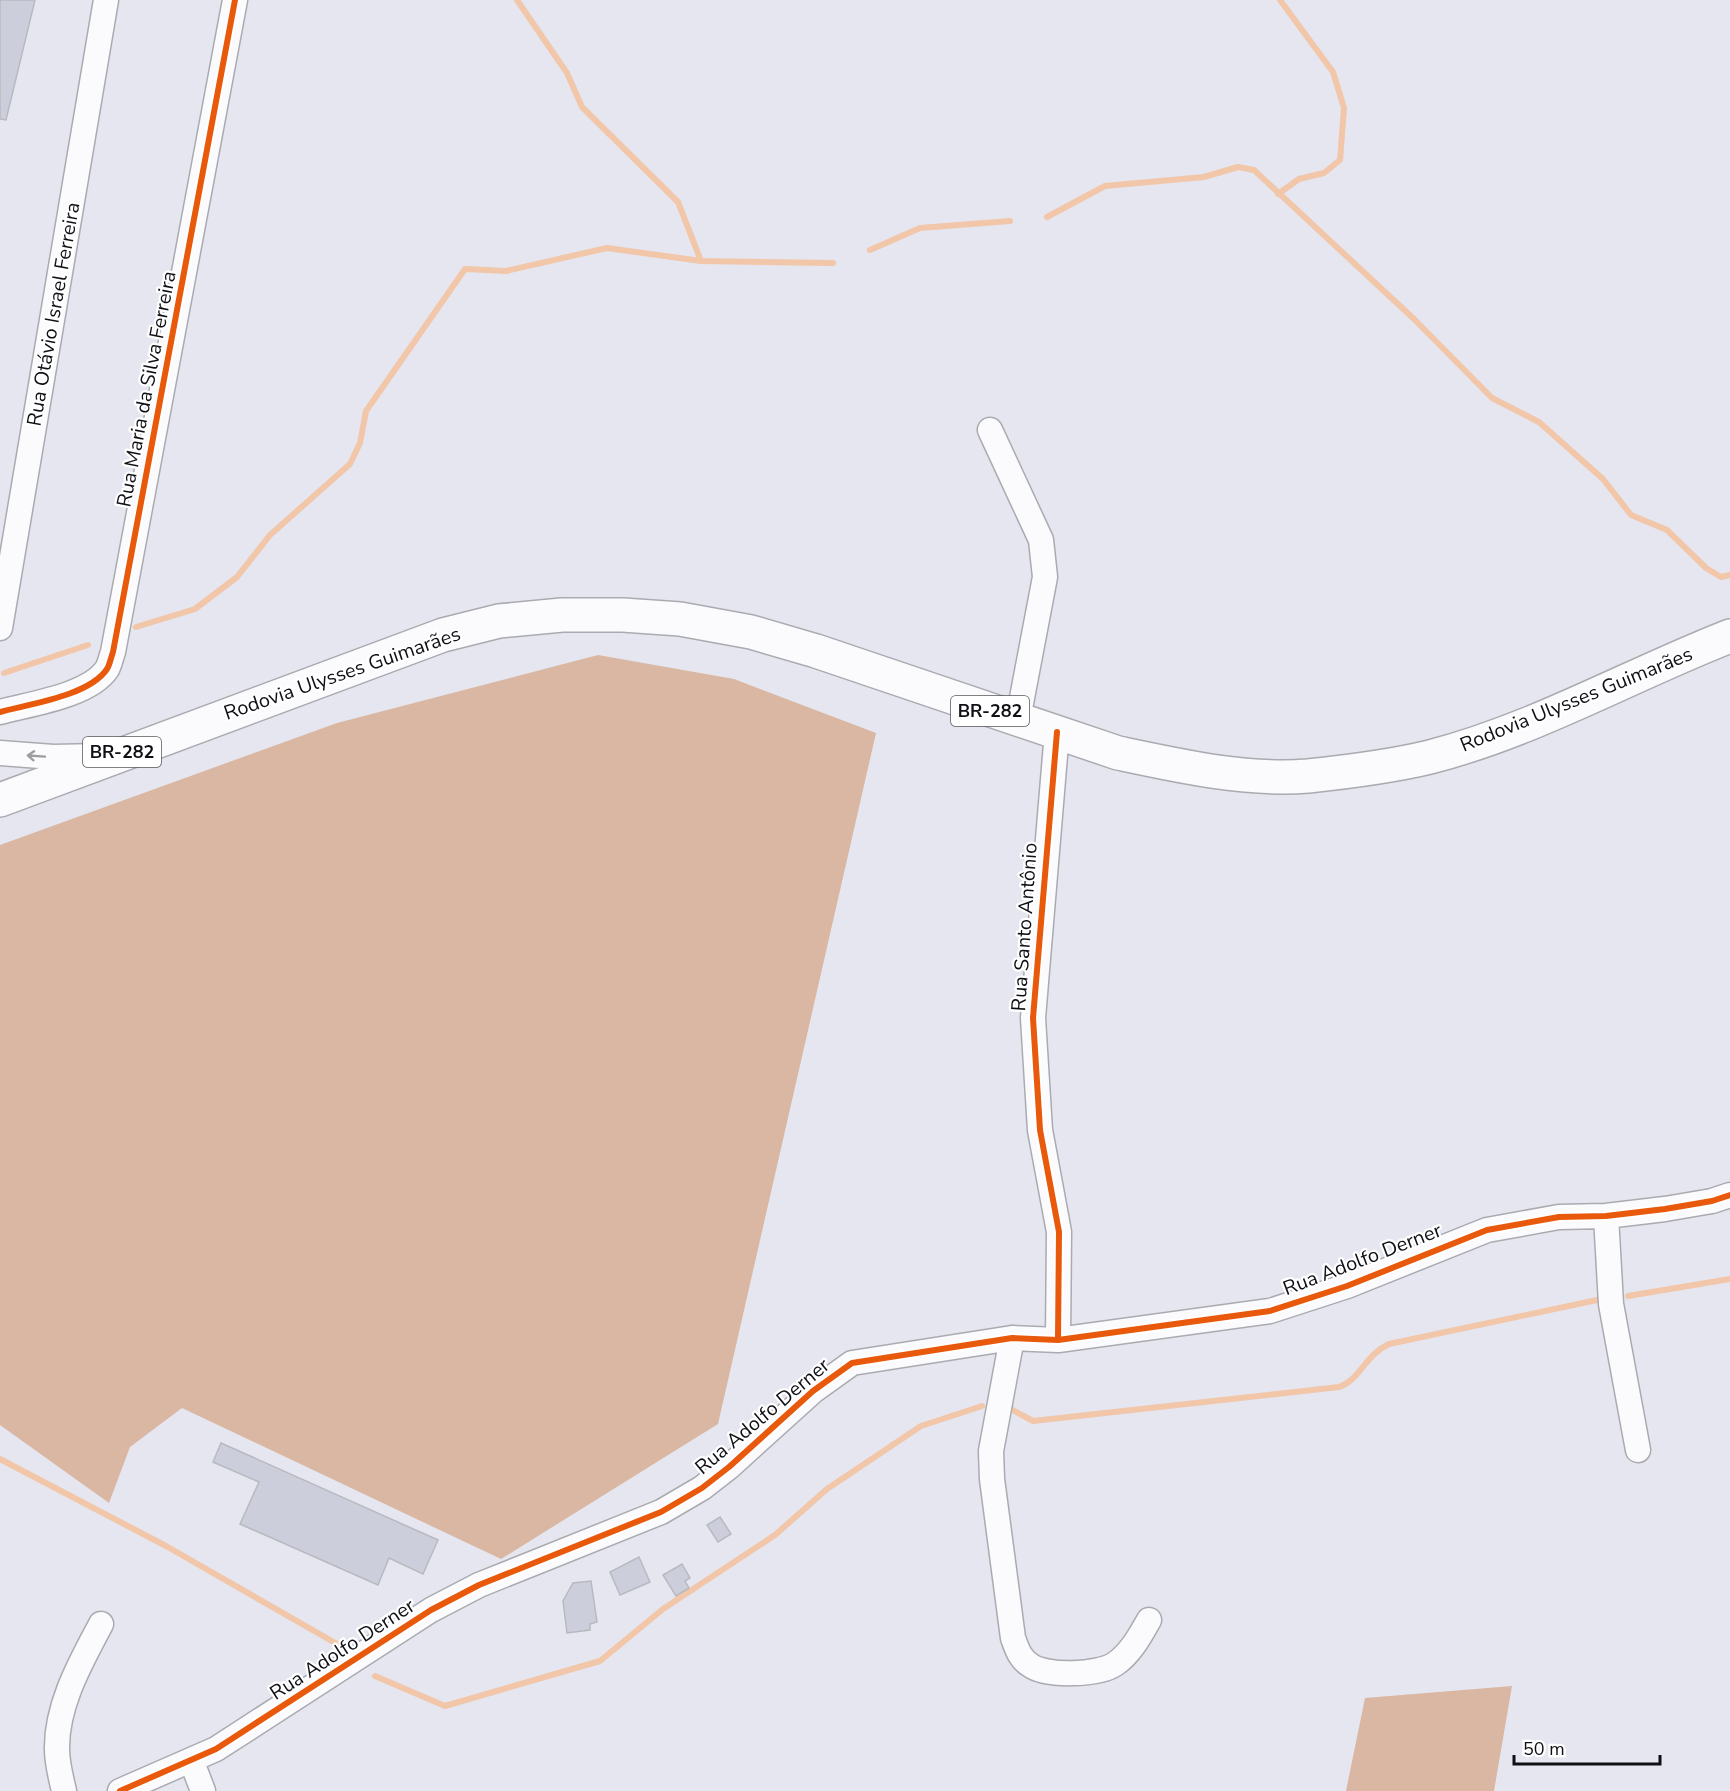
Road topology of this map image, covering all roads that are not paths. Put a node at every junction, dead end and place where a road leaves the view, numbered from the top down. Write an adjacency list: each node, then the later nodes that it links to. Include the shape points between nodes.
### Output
1 (106, 0): 4 (street, Rua Otávio Israel Ferreira)
2 (236, 0): 6 (street, Rua Maria da Silva Ferreira, via 113,652 106,669 95,681 75,692)
3 (990, 430): 7 (street, via 1041,540 1045,557 1045,577)
4 (0, 628)
5 (1730, 636): 8 (highway, Rodovia Ulysses Guimarães / BR-282, via 1493,737 1429,757 1307,776 1169,764 1118,753)
6 (0, 712)
7 (1018, 719): 8 (highway, Rodovia Ulysses Guimarães / BR-282); 10 (highway, Rodovia Ulysses Guimarães / BR-282, via 751,632 680,619 562,615 499,621 442,635)
8 (1057, 732): 15 (street, Rua Santo Antônio, via 1034,1018 1040,1130 1059,1232)
9 (0, 753): 10 (street, one-way to 9, via 53,757)
10 (114, 755): 11 (highway, Rodovia Ulysses Guimarães / BR-282)
11 (0, 800)
12 (1730, 1195): 13 (street, Rua Adolfo Derner)
13 (1606, 1216): 15 (street, Rua Adolfo Derner, via 1559,1217 1487,1230 1347,1286 1270,1311); 16 (street, via 1611,1304)
14 (1012, 1338): 15 (street, Rua Adolfo Derner); 17 (street, via 991,1451 1013,1638 1020,1655 1041,1671 1099,1672 1128,1653); 19 (street, Rua Adolfo Derner, via 852,1363 813,1391 729,1467 686,1498 661,1512 469,1590 392,1635 243,1734)
15 (1058, 1340)
16 (1638, 1450)
17 (1149, 1620)
18 (101, 1624): 20 (street, via 59,1720 57,1750)
19 (192, 1762): 21 (street, Rua Adolfo Derner); 22 (street)
20 (64, 1791)
21 (120, 1791)
22 (203, 1791)

